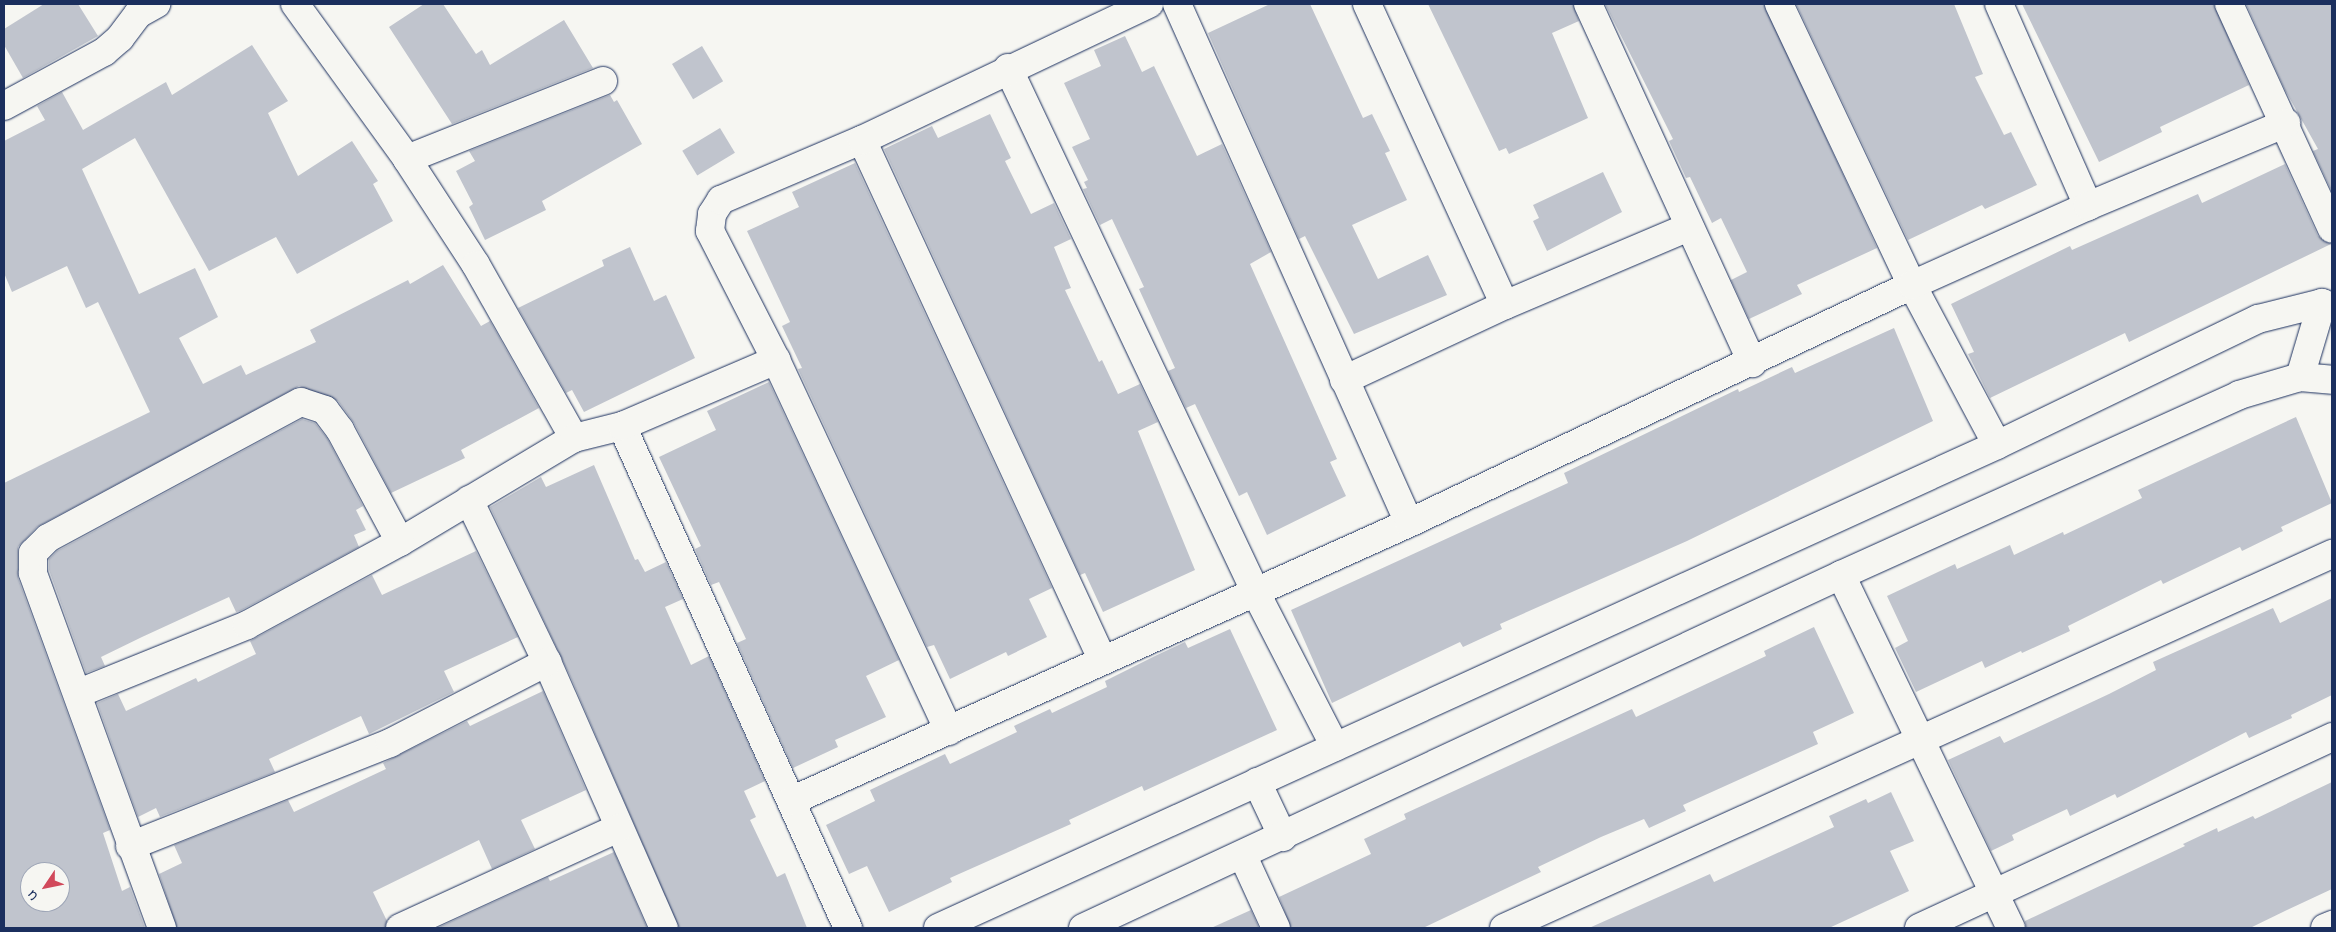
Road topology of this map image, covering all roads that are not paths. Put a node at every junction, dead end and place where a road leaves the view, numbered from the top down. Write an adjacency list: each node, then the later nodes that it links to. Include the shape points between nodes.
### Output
1 (156, 4): 12 (street, via 138,14 120,38 104,52)
2 (295, 4): 15 (street)
3 (1149, 4): 10 (street)
4 (1177, 4): 25 (street)
5 (1367, 4): 20 (street)
6 (1588, 4): 17 (street)
7 (1779, 4): 19 (street)
8 (1999, 4): 16 (street)
9 (2229, 4): 13 (street)
10 (1008, 68): 14 (street); 35 (street)
11 (603, 81): 15 (street)
12 (4, 106)
13 (2286, 123): 16 (street); 18 (street)
14 (862, 140): 22 (street, via 721,200 712,214 710,231); 36 (street)
15 (407, 159): 28 (street, via 476,265)
16 (2088, 206): 19 (street)
17 (1690, 227): 20 (street); 23 (street)
18 (2332, 229)
19 (1912, 285): 23 (street); 29 (street)
20 (1506, 305): 25 (street)
21 (2327, 305): 24 (street); 29 (street, via 2258,319)
22 (776, 360): 27 (street); 39 (street)
23 (1752, 363): 31 (street)
24 (2300, 377): 26 (street); 34 (street, via 2240,395)
25 (1344, 380): 31 (street)
26 (2332, 380)
27 (622, 426): 28 (street); 44 (street)
28 (574, 438): 30 (street)
29 (1997, 445): 42 (street)
30 (469, 500): 32 (street); 37 (street)
31 (1409, 523): 35 (street)
32 (400, 542): 38 (street, via 247,625); 38 (street, via 340,430 325,410 301,402 48,538 33,553 33,573)
33 (2332, 554): 41 (street)
34 (1841, 575): 41 (street); 46 (street)
35 (1256, 593): 36 (street); 42 (street)
36 (1102, 659): 39 (street)
37 (547, 662): 45 (street); 47 (street, via 390,743)
38 (79, 693): 47 (street)
39 (949, 732): 44 (street)
40 (2332, 737): 49 (street)
41 (1921, 739): 49 (street); 58 (street)
42 (1335, 747): 43 (street)
43 (1257, 782): 46 (street); 55 (street)
44 (791, 801): 54 (street)
45 (618, 828): 52 (street); 53 (street)
46 (1283, 837): 48 (street)
47 (130, 846): 51 (street)
48 (1243, 856): 56 (street); 57 (street)
49 (1994, 893): 59 (street); 60 (street)
50 (2332, 925): 61 (street)
51 (162, 928)
52 (400, 928)
53 (664, 928)
54 (848, 928)
55 (938, 928)
56 (1083, 928)
57 (1276, 928)
58 (1504, 928)
59 (1919, 928)
60 (2011, 928)
61 (2325, 928)

